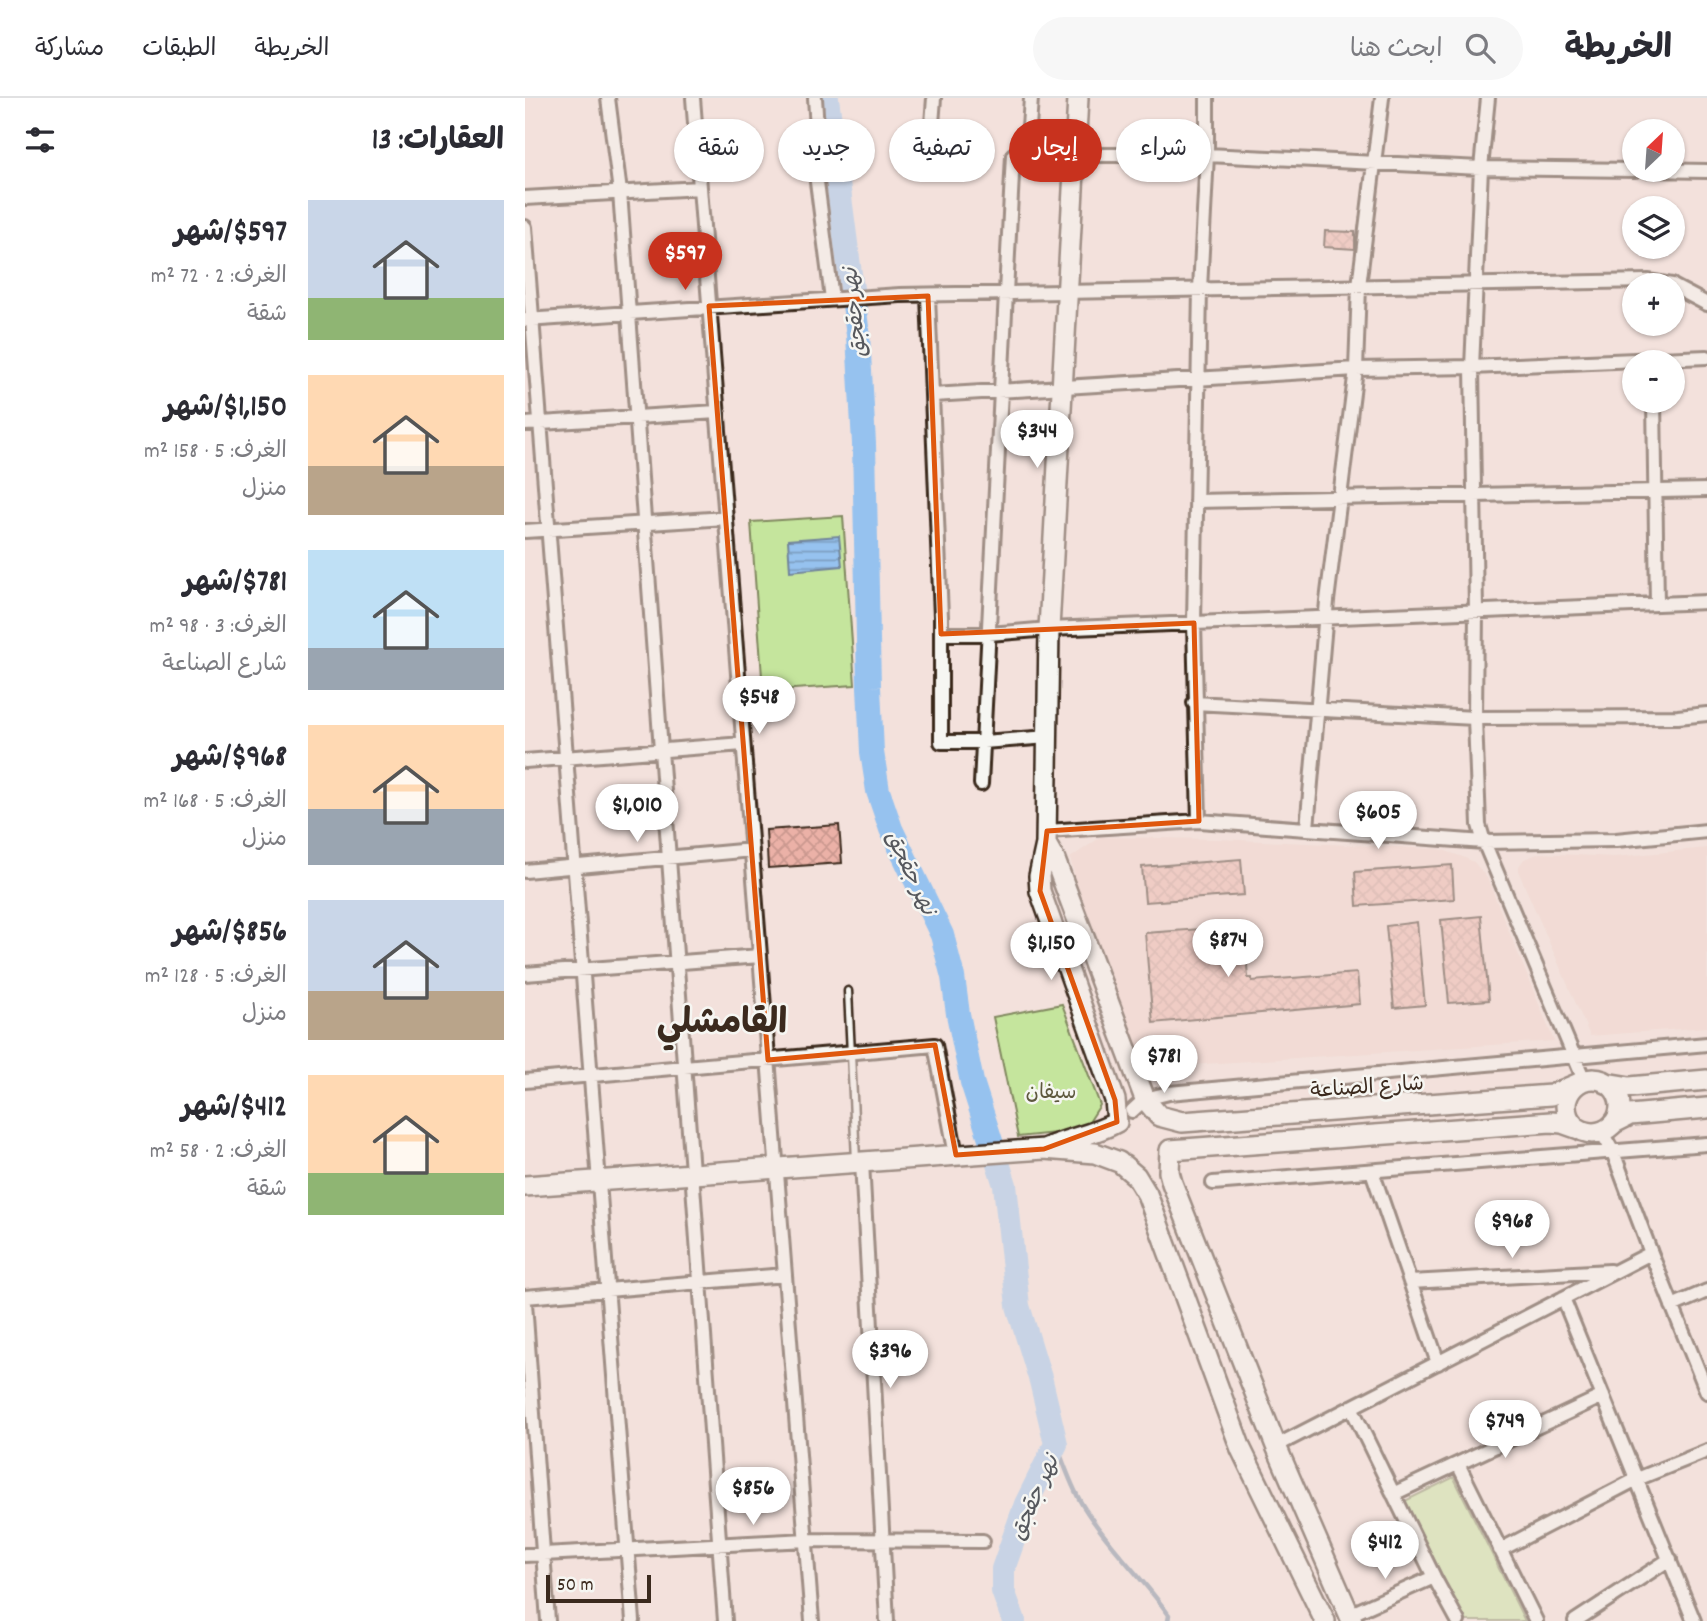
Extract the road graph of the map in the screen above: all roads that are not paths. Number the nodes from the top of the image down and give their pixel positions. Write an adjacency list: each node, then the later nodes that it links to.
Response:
1 (608, 98): 26 (street)
2 (693, 98): 25 (street)
3 (815, 98): 10 (street)
4 (934, 98): 11 (street)
5 (1031, 98): 12 (street)
6 (1078, 98): 13 (street)
7 (1207, 98): 14 (street)
8 (1382, 98): 16 (street)
9 (1488, 98): 17 (street)
10 (816, 119)
11 (932, 119)
12 (1030, 119)
13 (1077, 119)
14 (1207, 119)
15 (1211, 155): 16 (street)
16 (1374, 162): 17 (street); 31 (street)
17 (1482, 168): 18 (street); 30 (street)
18 (1622, 170)
19 (1685, 170): 20 (street)
20 (1707, 170)
21 (817, 182): 37 (street)
22 (1011, 182): 34 (street)
23 (1074, 182): 33 (street)
24 (1206, 182): 32 (street)
25 (700, 188): 26 (street); 39 (street)
26 (620, 192): 27 (street); 40 (street)
27 (525, 198)
28 (525, 227): 41 (street)
29 (1622, 281): 30 (street)
30 (1476, 284): 31 (street); 45 (street)
31 (1359, 286): 32 (street); 46 (street)
32 (1200, 289): 33 (street); 47 (street)
33 (1067, 291): 34 (street); 48 (street)
34 (1005, 292): 36 (street); 49 (street)
35 (1685, 293): 38 (street)
36 (928, 296): 37 (street); 50 (street)
37 (832, 299): 39 (street)
38 (1707, 304)
39 (709, 306): 40 (street); 51 (street)
40 (629, 313): 41 (street); 53 (street)
41 (529, 319): 54 (street)
42 (1707, 357): 43 (street)
43 (1685, 358)
44 (1622, 361): 45 (street)
45 (1472, 367): 46 (street); 58 (street)
46 (1356, 369): 47 (street); 59 (street)
47 (1200, 378): 48 (street); 60 (street)
48 (1062, 386): 49 (street); 70 (street)
49 (1002, 390): 50 (street); 72 (street)
50 (933, 395): 71 (street)
51 (717, 412): 53 (street); 61 (street)
52 (1654, 413): 57 (street)
53 (637, 417): 54 (street); 62 (street)
54 (540, 423): 55 (street); 63 (street)
55 (525, 424)
56 (1707, 490): 57 (street)
57 (1655, 491): 58 (street); 66 (street)
58 (1475, 495): 59 (street); 67 (street)
59 (1340, 498): 60 (street); 68 (street)
60 (1196, 501): 69 (street)
61 (726, 518): 62 (street); 79 (street)
62 (645, 524): 63 (street); 80 (street)
63 (548, 530): 64 (street); 81 (street)
64 (525, 531)
65 (1707, 602): 66 (street)
66 (1657, 604): 67 (street)
67 (1476, 610): 68 (street); 76 (street)
68 (1326, 618): 69 (street); 74 (street)
69 (1193, 623): 70 (street); 73 (street)
70 (1049, 629): 72 (street); 77 (street)
71 (941, 634): 72 (street); 78 (street)
72 (989, 634): 78 (street)
73 (1194, 703): 74 (street); 84 (street)
74 (1317, 710): 76 (street); 85 (street)
75 (1707, 714): 76 (street)
76 (1475, 718): 88 (street)
77 (1049, 737): 78 (street); 87 (street)
78 (983, 742): 83 (street)
79 (743, 744): 80 (street); 89 (street)
80 (661, 750): 81 (street); 90 (street)
81 (566, 758): 82 (street); 91 (street)
82 (525, 761)
83 (981, 783)
84 (1199, 821): 85 (street); 87 (street)
85 (1307, 828): 88 (street)
86 (1707, 831): 88 (street)
87 (1046, 838): 109 (street); 109 (street)
88 (1484, 842): 100 (street)
89 (752, 850): 90 (street); 93 (street)
90 (669, 858): 91 (street); 94 (street)
91 (574, 866): 92 (street); 95 (street)
92 (525, 870)
93 (760, 957): 94 (street); 101 (street)
94 (677, 962): 95 (street); 102 (street)
95 (582, 969): 96 (street); 103 (street)
96 (525, 974)
97 (848, 991): 99 (lane)
98 (1707, 1044): 100 (street)
99 (851, 1053): 101 (street); 117 (street); 118 (lane)
100 (1575, 1056): 106 (street); 109 (street)
101 (768, 1060): 102 (street); 120 (street)
102 (684, 1067): 103 (street); 122 (street)
103 (590, 1076): 105 (street); 123 (street)
104 (1707, 1080): 107 (street)
105 (525, 1081)
106 (1581, 1082): 107 (street); 110 (street, شارع الصناعة); 112 (street)
107 (1606, 1083): 111 (street)
108 (1707, 1108): 111 (street)
109 (1131, 1111): 110 (street); 114 (street); 119 (street)
110 (1159, 1116): 115 (street)
111 (1607, 1127): 112 (street); 116 (street)
112 (1579, 1129): 115 (street)
113 (1707, 1143): 116 (street)
114 (1044, 1149): 117 (street); 119 (street)
115 (1170, 1150): 119 (street); 140 (street)
116 (1613, 1152): 121 (street); 126 (street)
117 (962, 1155): 118 (street)
118 (859, 1162): 120 (street); 146 (street)
119 (1121, 1163): 161 (street)
120 (776, 1167): 122 (street); 128 (street)
121 (1372, 1171): 124 (street); 129 (street)
122 (692, 1174): 123 (street); 130 (street)
123 (599, 1180): 125 (street); 131 (street)
124 (1213, 1183)
125 (525, 1186)
126 (1651, 1253): 127 (street); 135 (street)
127 (1617, 1271): 129 (street); 133 (street)
128 (785, 1275): 130 (street); 145 (street)
129 (1410, 1282): 136 (street)
130 (700, 1283): 131 (street); 148 (street)
131 (607, 1291): 134 (street); 149 (street)
132 (1707, 1291): 135 (street)
133 (1563, 1298): 136 (street); 138 (street)
134 (525, 1300): 151 (street)
135 (1672, 1306): 137 (street)
136 (1438, 1363): 139 (street)
137 (1707, 1392)
138 (1603, 1396): 142 (street); 143 (street)
139 (1351, 1407): 140 (street); 144 (street)
140 (1276, 1446): 155 (street)
141 (1707, 1451): 143 (street)
142 (1458, 1464): 144 (street); 150 (street)
143 (1637, 1479): 150 (street); 153 (street)
144 (1393, 1494): 154 (street)
145 (807, 1540): 146 (street); 148 (street); 159 (street)
146 (881, 1540): 147 (street); 160 (street)
147 (983, 1541)
148 (719, 1546): 149 (street); 158 (street)
149 (627, 1550): 151 (street); 157 (street)
150 (1500, 1550): 163 (street)
151 (543, 1554): 152 (street); 156 (street)
152 (525, 1555)
153 (1669, 1559): 164 (street); 165 (street)
154 (1434, 1577): 155 (street); 162 (street)
155 (1351, 1618)
156 (548, 1621)
157 (633, 1621)
158 (725, 1621)
159 (812, 1621)
160 (887, 1621)
161 (1325, 1621)
162 (1458, 1621)
163 (1536, 1621)
164 (1575, 1621)
165 (1694, 1621)

